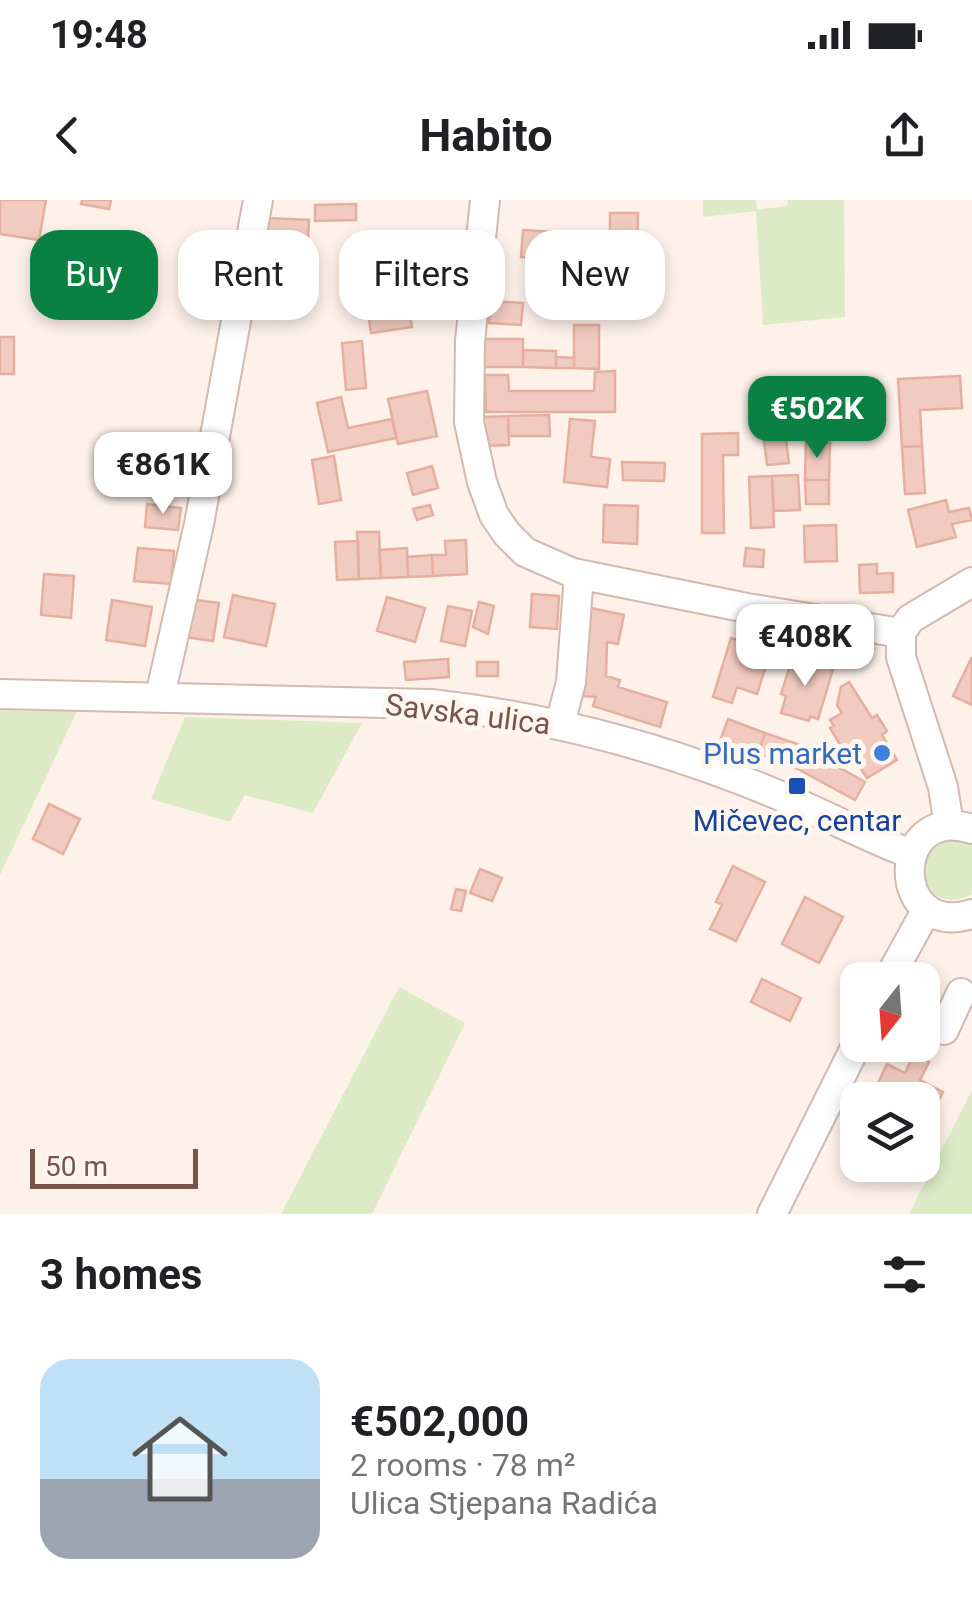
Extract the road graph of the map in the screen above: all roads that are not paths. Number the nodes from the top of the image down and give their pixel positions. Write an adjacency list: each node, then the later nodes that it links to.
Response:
1 (258, 200): 7 (street)
2 (485, 200): 3 (street)
3 (579, 574): 5 (street); 8 (street)
4 (972, 582): 5 (street)
5 (902, 633): 9 (street)
6 (0, 694): 7 (street, Savska ulica)
7 (160, 696): 8 (street, Savska ulica)
8 (560, 724): 10 (street, Savska ulica)
9 (961, 827): 10 (street)
10 (911, 854): 11 (street)
11 (926, 908): 12 (street); 13 (street)
12 (972, 914)
13 (898, 962)
14 (961, 993): 15 (street)
15 (940, 1028)
16 (848, 1062): 17 (street)
17 (772, 1214)

